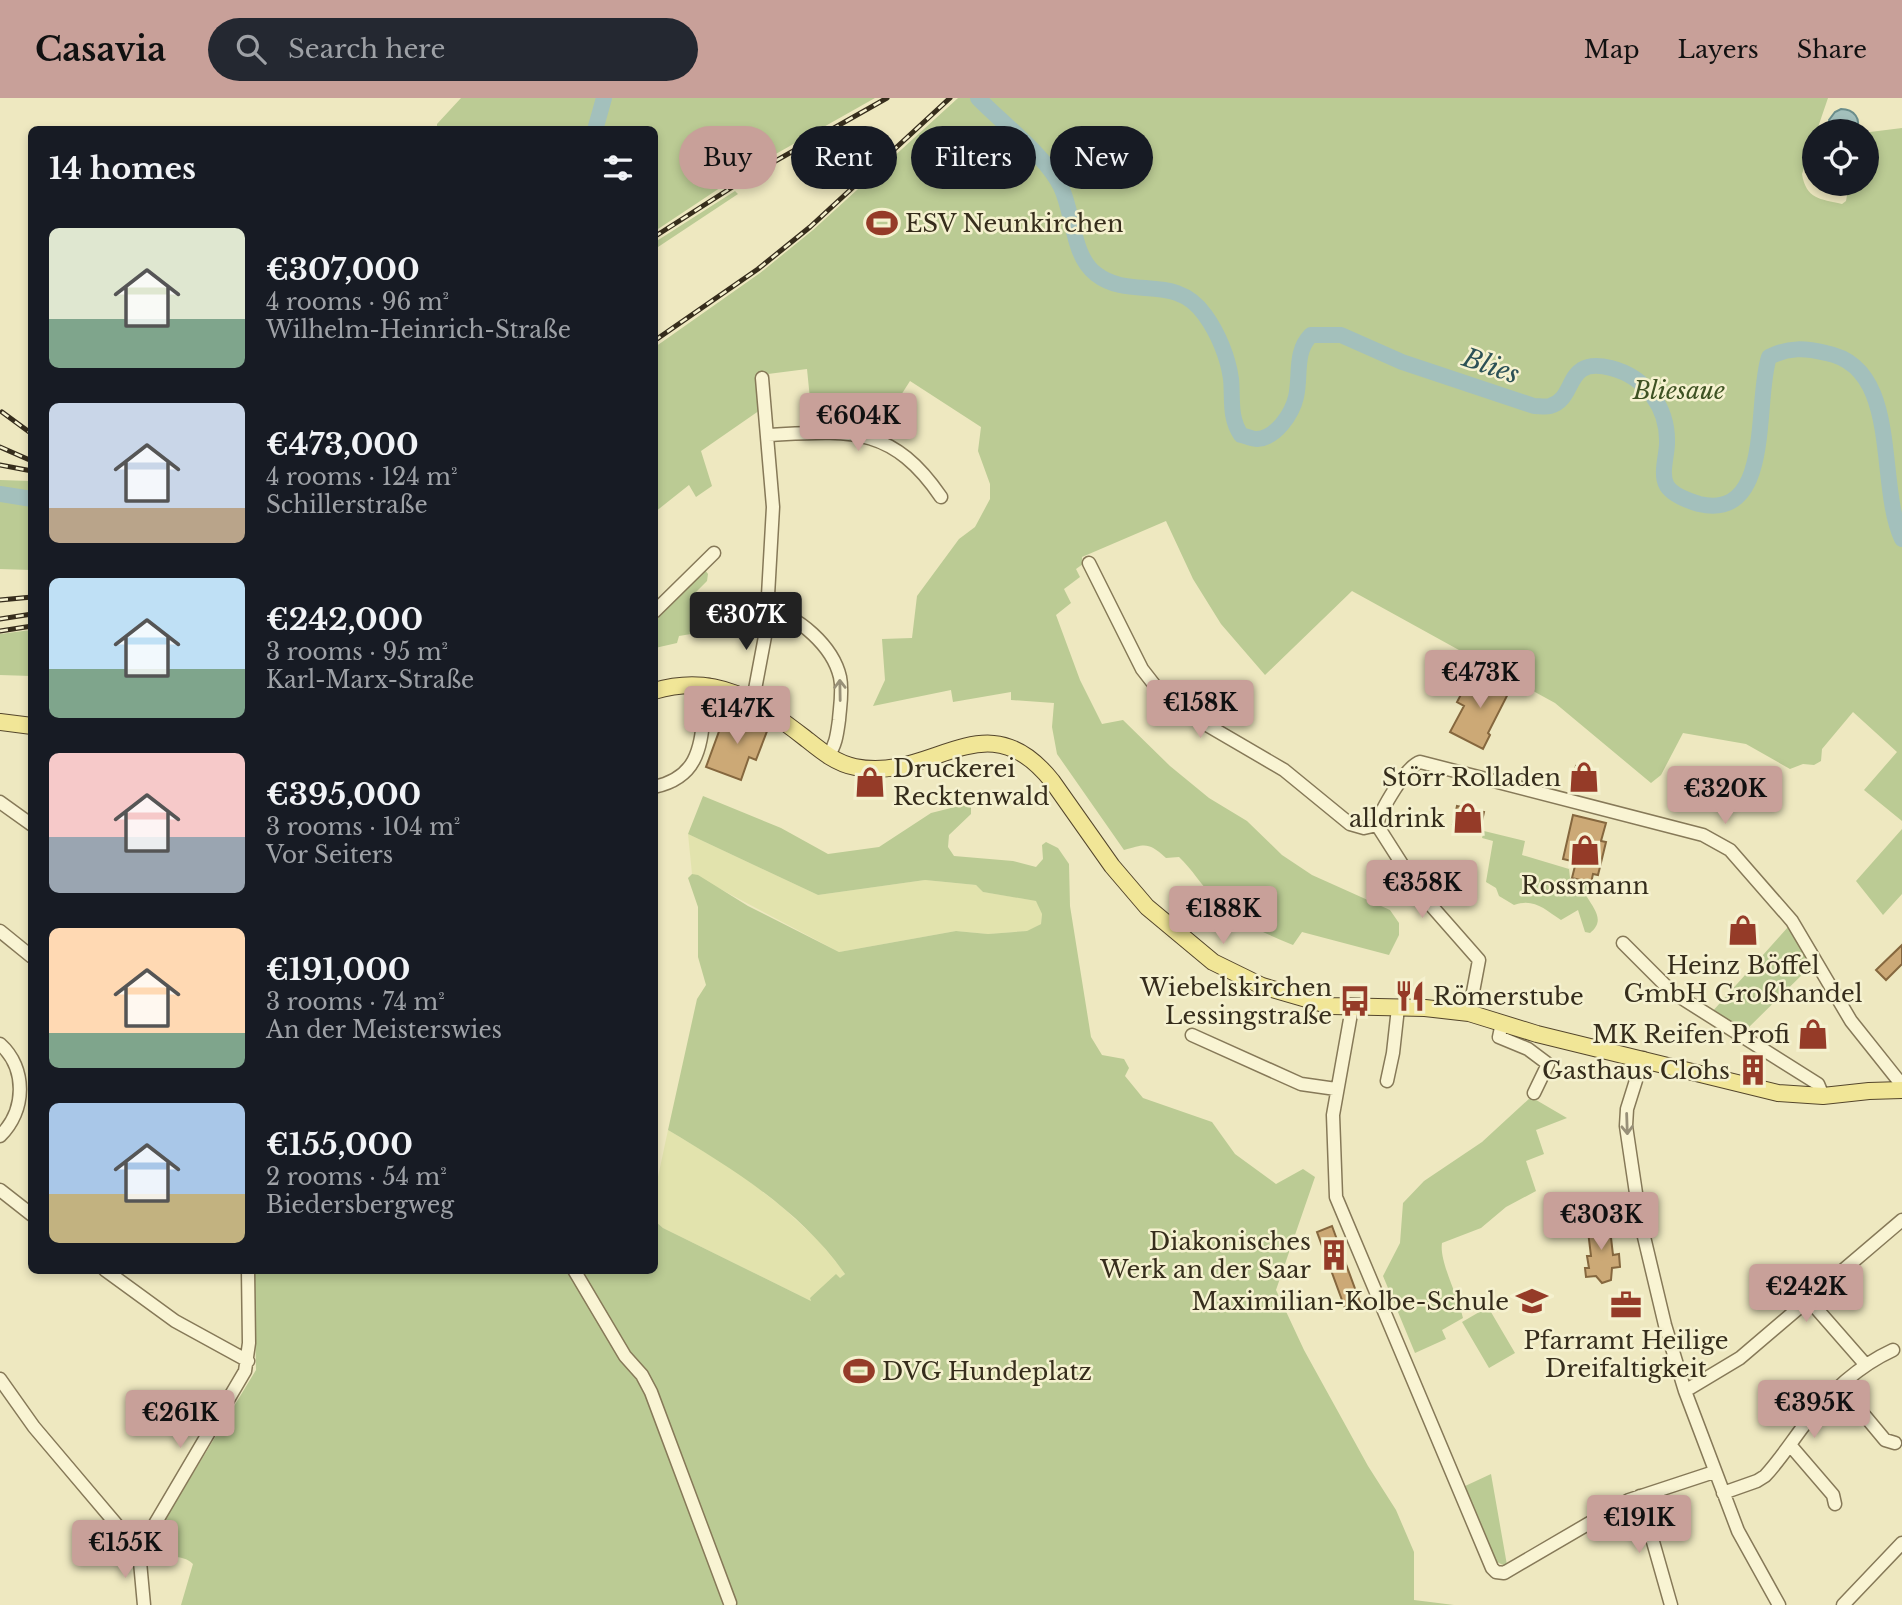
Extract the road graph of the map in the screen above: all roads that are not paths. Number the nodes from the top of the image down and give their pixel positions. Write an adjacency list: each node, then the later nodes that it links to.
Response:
1 (762, 377): 2 (street)
2 (768, 435): 3 (street); 7 (street)
3 (940, 497)
4 (714, 553): 6 (street)
5 (1089, 563): 17 (street)
6 (658, 607)
7 (768, 611): 10 (street); 13 (street, one-way to 7)
8 (709, 685): 9 (main road); 10 (main road); 14 (street)
9 (658, 690)
10 (753, 701): 13 (main road)
11 (0, 722): 12 (main road)
12 (28, 726)
13 (828, 756): 21 (main road)
14 (658, 785)
15 (0, 802): 16 (street)
16 (28, 822)
17 (1377, 825): 23 (street); 29 (street)
18 (0, 931): 20 (street)
19 (1623, 943): 33 (street)
20 (28, 954)
21 (1352, 1008): 22 (main road); 30 (street)
22 (1398, 1008): 23 (main road); 28 (street)
23 (1469, 1013): 24 (main road)
24 (1502, 1023): 27 (main road); 32 (street)
25 (1192, 1035): 30 (street)
26 (0, 1044): 31 (street)
27 (1643, 1058): 33 (main road); 47 (street, one-way to 47)
28 (1387, 1081)
29 (1902, 1088): 33 (main road)
30 (1336, 1089): 52 (street)
31 (26, 1091): 34 (street)
32 (1534, 1093)
33 (1823, 1096)
34 (2, 1131)
35 (0, 1190): 36 (street)
36 (28, 1212)
37 (1902, 1220): 41 (street)
38 (111, 1274): 43 (street)
39 (248, 1274): 43 (street)
40 (576, 1274): 56 (street)
41 (1809, 1300): 44 (street); 47 (street)
42 (1894, 1350): 44 (street)
43 (248, 1361): 55 (street)
44 (1865, 1364): 46 (street)
45 (0, 1379): 55 (street)
46 (1840, 1385): 48 (street); 49 (street)
47 (1685, 1391): 50 (street)
48 (1895, 1443)
49 (1790, 1445): 51 (street); 53 (street)
50 (1714, 1472): 51 (street); 52 (street)
51 (1723, 1493): 59 (street)
52 (1640, 1496): 58 (street)
53 (1835, 1504)
54 (1902, 1543): 60 (street)
55 (139, 1551): 57 (street)
56 (730, 1603)
57 (144, 1605)
58 (1671, 1605)
59 (1779, 1605)
60 (1843, 1605)

